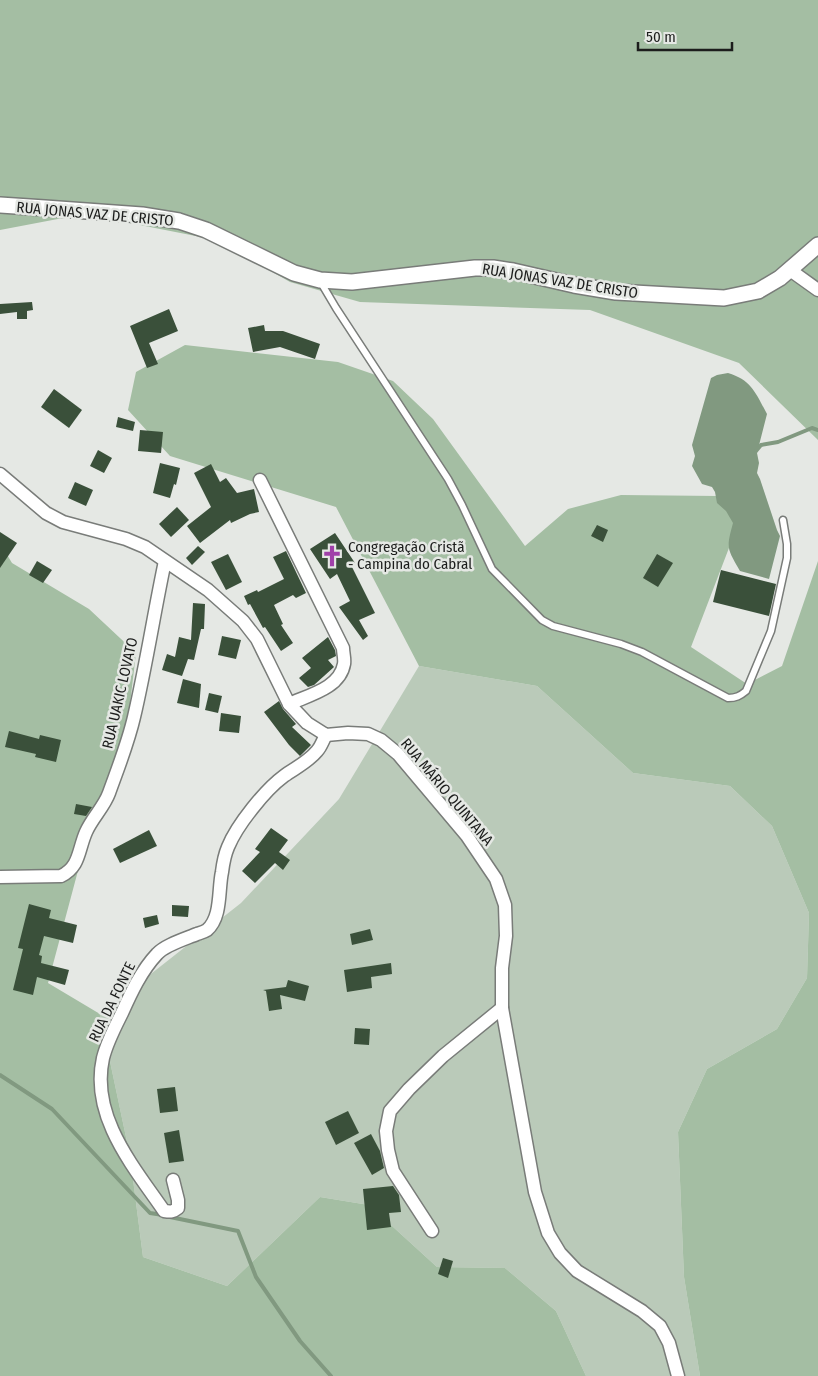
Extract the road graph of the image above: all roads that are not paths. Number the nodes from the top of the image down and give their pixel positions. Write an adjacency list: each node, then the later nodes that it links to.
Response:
1 (0, 206): 4 (street, RUA JONAS VAZ DE CRISTO)
2 (818, 245): 3 (street, RUA JONAS VAZ DE CRISTO)
3 (790, 270): 4 (street, RUA JONAS VAZ DE CRISTO); 5 (street)
4 (320, 280): 8 (lane)
5 (818, 290)
6 (0, 474): 9 (street)
7 (260, 480): 10 (street)
8 (784, 520)
9 (165, 561): 10 (street); 12 (street, RUA UAKIC LOVATO)
10 (289, 704): 11 (street)
11 (326, 735): 13 (street, RUA MÁRIO QUINTANA); 14 (street, RUA DA FONTE)
12 (0, 877)
13 (502, 1008): 15 (street); 16 (street, RUA MÁRIO QUINTANA)
14 (173, 1180)
15 (432, 1231)
16 (678, 1376)

